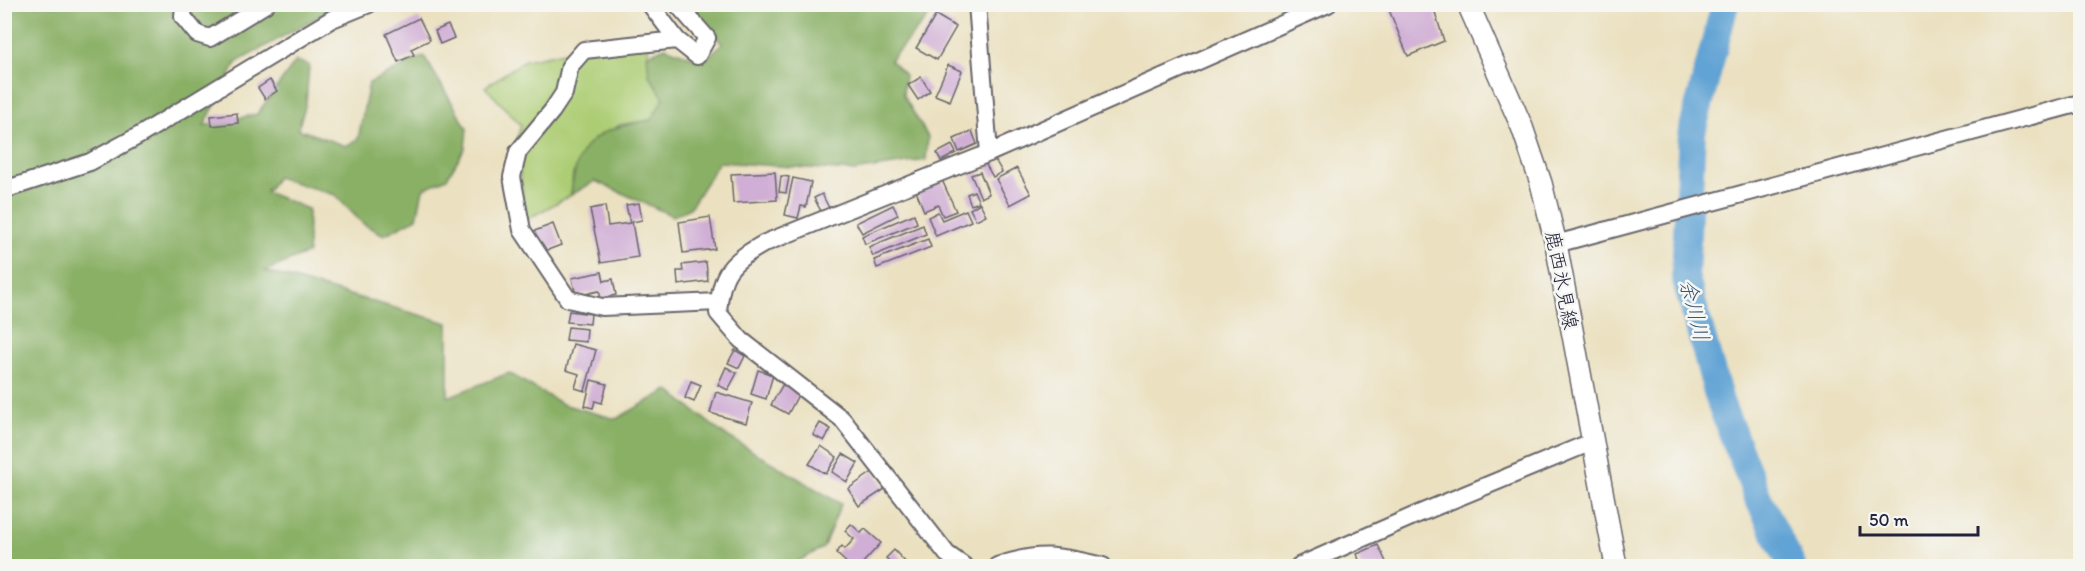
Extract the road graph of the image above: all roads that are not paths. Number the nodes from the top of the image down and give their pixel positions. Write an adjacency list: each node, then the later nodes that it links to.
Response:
1 (184, 4): 2 (street)
2 (266, 4)
3 (369, 4): 12 (street)
4 (650, 4): 9 (street)
5 (677, 4): 9 (street)
6 (976, 4): 11 (street)
7 (1328, 4): 11 (street)
8 (1468, 4): 13 (main road, 鹿西氷見線)
9 (677, 40): 14 (street)
10 (2080, 103): 13 (street)
11 (989, 153): 14 (street)
12 (7, 189)
13 (1556, 244): 15 (main road, 鹿西氷見線)
14 (719, 302): 16 (street)
15 (1594, 441): 19 (street); 20 (main road, 鹿西氷見線)
16 (964, 567)
17 (997, 567): 18 (street)
18 (1102, 567)
19 (1299, 567)
20 (1616, 567)

